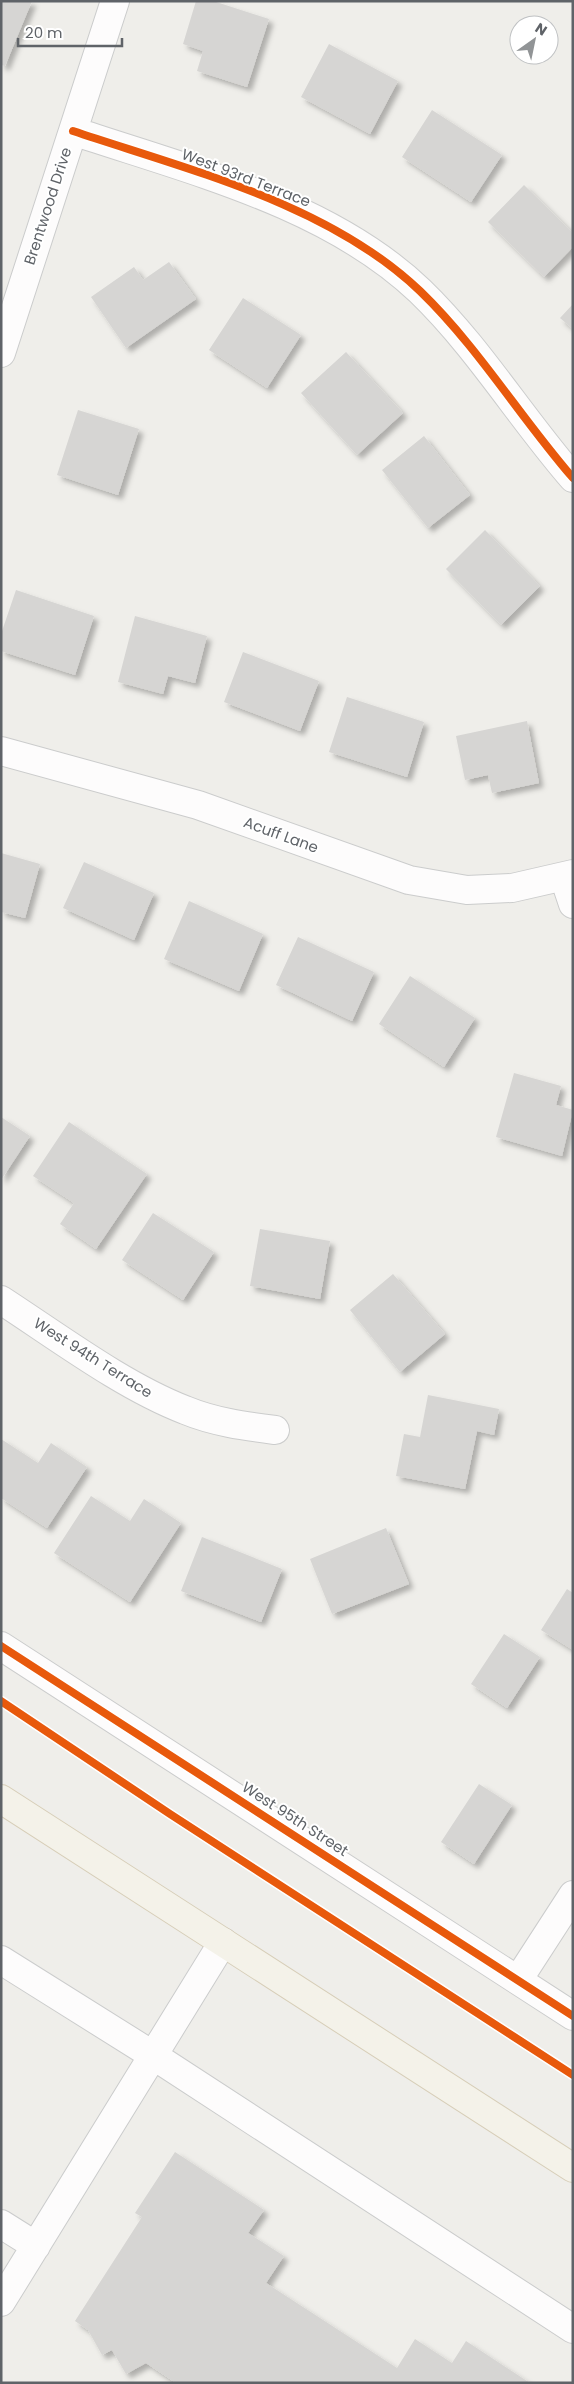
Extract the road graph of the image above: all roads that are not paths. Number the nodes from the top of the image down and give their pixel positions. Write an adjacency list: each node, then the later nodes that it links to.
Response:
1 (115, 1): 2 (street, Brentwood Drive)
2 (73, 131): 3 (street, Brentwood Drive); 4 (street, West 93rd Terrace)
3 (1, 353)
4 (573, 478)
5 (1, 751): 6 (street, Acuff Lane)
6 (568, 876): 7 (street, Acuff Lane)
7 (573, 904)
8 (1, 1300): 9 (street, West 94th Terrace)
9 (275, 1430)
10 (1, 1646): 15 (street, West 95th Street)
11 (1, 1799): 13 (main road)
12 (573, 1895): 15 (street)
13 (223, 1942): 17 (street); 18 (main road)
14 (1, 1960): 17 (street)
15 (518, 1980): 16 (street, West 95th Street)
16 (573, 2016)
17 (154, 2056): 20 (street); 22 (street)
18 (573, 2168)
19 (1, 2224): 20 (street)
20 (36, 2246): 21 (street)
21 (1, 2302)
22 (573, 2329)

